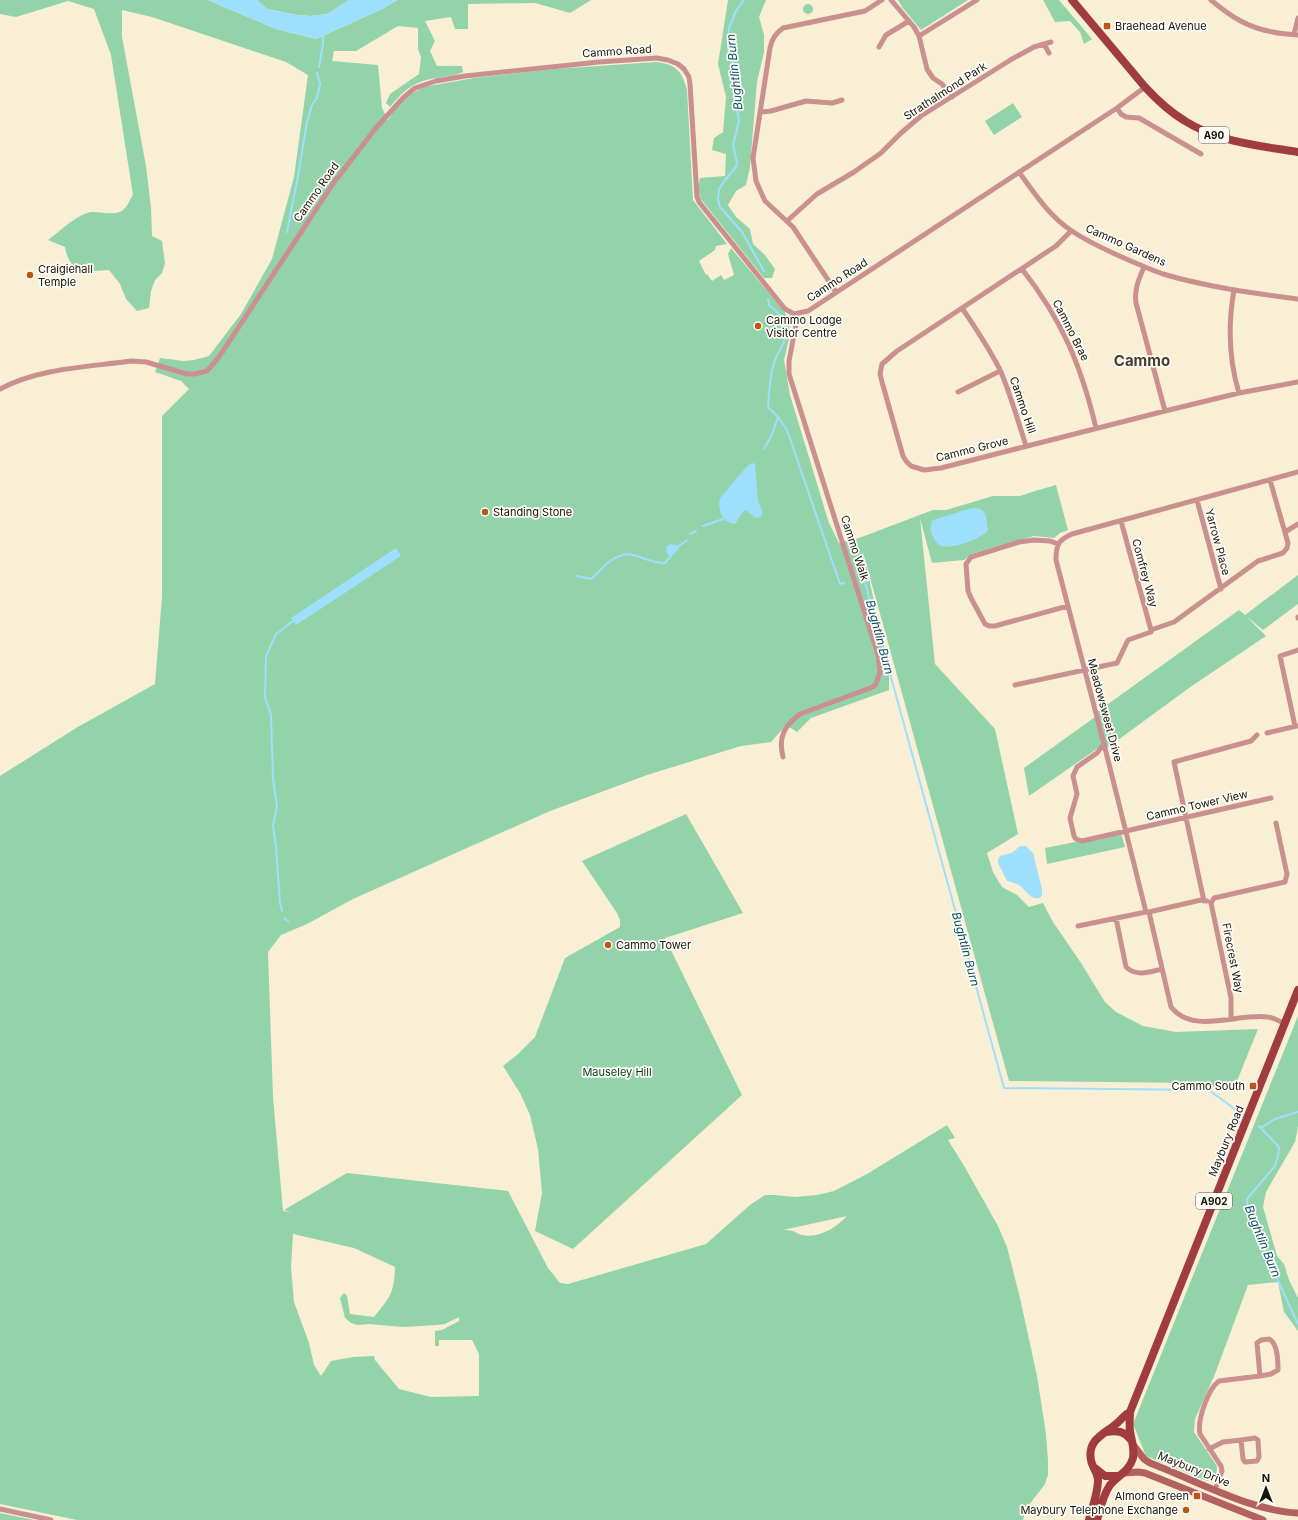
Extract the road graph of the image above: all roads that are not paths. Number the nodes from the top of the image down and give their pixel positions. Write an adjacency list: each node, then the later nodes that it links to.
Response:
1 (882, 0): 18 (street)
2 (891, 0): 7 (street)
3 (977, 0): 9 (street)
4 (1072, 0): 14 (main road, A90)
5 (1211, 0): 8 (street)
6 (1298, 18): 8 (street)
7 (909, 21): 9 (street); 12 (street)
8 (1296, 35)
9 (919, 36): 15 (street)
10 (1051, 42): 11 (street, Strathalmond Park)
11 (1044, 44): 13 (street); 15 (street, Strathalmond Park)
12 (879, 47)
13 (1049, 53)
14 (1145, 87): 17 (street, Cammo Road); 19 (main road, A90)
15 (952, 97): 22 (street, Strathalmond Park)
16 (842, 100): 18 (street)
17 (1117, 108): 20 (street); 21 (street, Cammo Road)
18 (761, 112): 22 (street)
19 (1298, 152)
20 (1201, 154)
21 (1019, 172): 23 (street, Cammo Gardens); 27 (street, Cammo Road)
22 (787, 220): 27 (street)
23 (1071, 231): 24 (street, Cammo Gardens); 25 (street, Cammo Grove)
24 (1144, 267): 26 (street, Cammo Gardens); 36 (street)
25 (1022, 269): 29 (street, Cammo Grove); 37 (street, Cammo Brae)
26 (1234, 290): 28 (street, Cammo Gardens); 35 (street)
27 (836, 292): 30 (street, Cammo Road)
28 (1298, 299)
29 (962, 308): 31 (street, Cammo Hill); 38 (street, Cammo Grove)
30 (798, 314): 33 (street, Cammo Road); 56 (street, Cammo Walk)
31 (1000, 371): 34 (street, Cammo Hill); 38 (street, Cammo Hill)
32 (1298, 382): 35 (street, Cammo Grove)
33 (0, 389)
34 (958, 392)
35 (1239, 393): 36 (street, Cammo Grove)
36 (1165, 411): 37 (street, Cammo Grove)
37 (1096, 428): 38 (street, Cammo Grove)
38 (1026, 446)
39 (1298, 472): 40 (street)
40 (1270, 480): 41 (street); 44 (street)
41 (1197, 500): 42 (street); 46 (street, Yarrow Place)
42 (1121, 521): 45 (street); 48 (street, Comfrey Way)
43 (1298, 524): 44 (street)
44 (1285, 532): 46 (street)
45 (1058, 544): 47 (street, Meadowsweet Drive); 47 (street)
46 (1221, 589): 48 (street)
47 (1068, 606): 50 (street, Meadowsweet Drive)
48 (1151, 630): 50 (street)
49 (1298, 650): 52 (street)
50 (1084, 671): 51 (street); 55 (street, Meadowsweet Drive)
51 (1015, 685)
52 (1297, 726): 53 (street)
53 (1266, 733)
54 (1257, 735): 58 (street)
55 (1104, 744): 60 (street, Meadowsweet Drive); 60 (street, Cammo Tower View)
56 (783, 757)
57 (1271, 798): 58 (street, Cammo Tower View)
58 (1187, 817): 60 (street, Cammo Tower View); 61 (street)
59 (1276, 823): 62 (street)
60 (1126, 831): 63 (street, Meadowsweet Drive)
61 (1204, 901): 62 (street); 63 (street)
62 (1211, 903): 68 (street, Firecrest Way)
63 (1147, 912): 64 (street); 66 (street, Meadowsweet Drive)
64 (1116, 918): 65 (street); 66 (street)
65 (1078, 926)
66 (1162, 969): 68 (street, Meadowsweet Drive)
67 (1298, 990): 69 (main road, Maybury Road / A902)
68 (1231, 1018): 69 (street, Meadowsweet Drive)
69 (1285, 1024): 71 (main road, Maybury Road / A902)
70 (1260, 1376): 70 (street); 75 (street)
71 (1130, 1412): 72 (main road, Maybury Road / A902); 74 (main road, Maybury Road / A902)
72 (1105, 1432): 74 (main road); 76 (main road, Maybury Road / A902)
73 (1240, 1440): 73 (street); 75 (street)
74 (1133, 1444): 77 (main road, Maybury Road / A902); 78 (street, Maybury Drive)
75 (1210, 1449): 78 (street)
76 (1094, 1468): 77 (main road); 82 (main road, Maybury Road / A902)
77 (1122, 1474): 83 (main road, Maybury Road / A902); 84 (street, Maybury Drive)
78 (1215, 1490): 80 (street, Maybury Drive)
79 (0, 1509): 81 (street)
80 (1298, 1512)
81 (51, 1520)
82 (1089, 1520)
83 (1097, 1520)
84 (1263, 1520)

